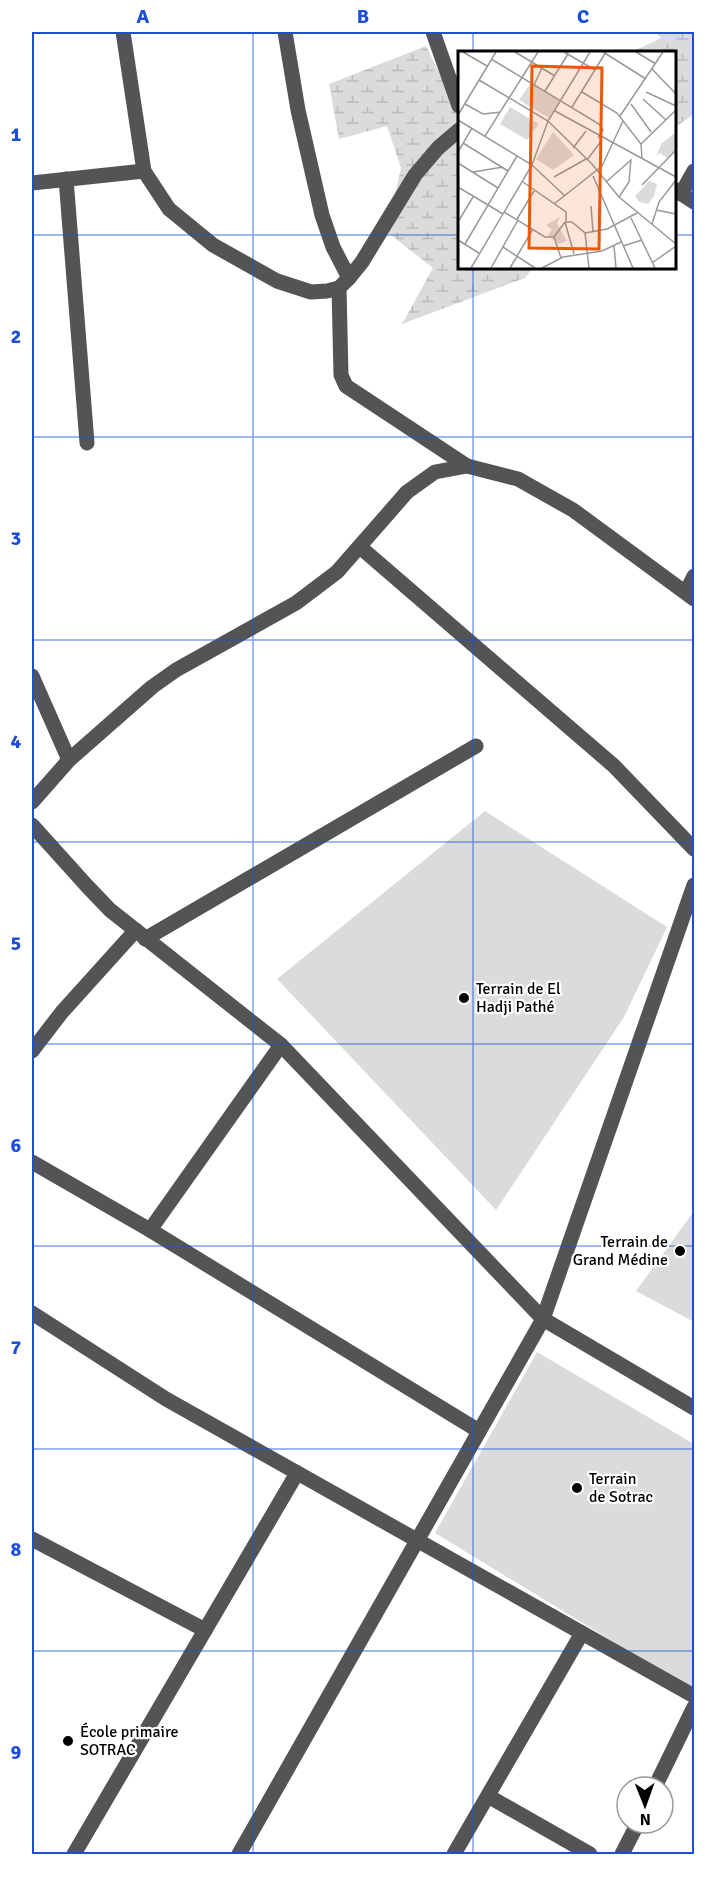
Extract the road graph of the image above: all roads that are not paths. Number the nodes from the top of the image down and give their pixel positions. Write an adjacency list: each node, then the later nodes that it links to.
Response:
1 (123, 32): 6 (street)
2 (285, 32): 12 (street)
3 (433, 32): 4 (street)
4 (458, 103)
5 (458, 131): 12 (street)
6 (144, 171): 8 (street); 12 (street)
7 (694, 171): 10 (street)
8 (66, 179): 9 (street); 13 (street)
9 (32, 183)
10 (677, 192): 11 (street)
11 (694, 202)
12 (344, 283): 14 (street)
13 (87, 443)
14 (467, 466): 15 (street); 17 (street)
15 (360, 547): 20 (street); 23 (street)
16 (694, 576): 17 (street)
17 (690, 595)
18 (32, 676): 20 (street)
19 (476, 746): 25 (street)
20 (69, 760): 21 (street)
21 (32, 802)
22 (32, 825): 25 (street)
23 (694, 849)
24 (694, 885): 31 (street)
25 (141, 935): 26 (street); 27 (street)
26 (281, 1046): 29 (street); 31 (street)
27 (32, 1051)
28 (32, 1162): 29 (street)
29 (150, 1230): 33 (street)
30 (32, 1313): 34 (street)
31 (543, 1319): 32 (street); 33 (street)
32 (694, 1408)
33 (479, 1431): 36 (street)
34 (297, 1473): 36 (street); 37 (street)
35 (32, 1539): 37 (street)
36 (417, 1540): 38 (street); 45 (street)
37 (205, 1630): 44 (street)
38 (582, 1633): 39 (street); 42 (street)
39 (694, 1696)
40 (694, 1707): 41 (street)
41 (661, 1775)
42 (488, 1796): 46 (street); 47 (street)
43 (632, 1835): 48 (street)
44 (74, 1854)
45 (239, 1854)
46 (454, 1854)
47 (590, 1854)
48 (622, 1854)

